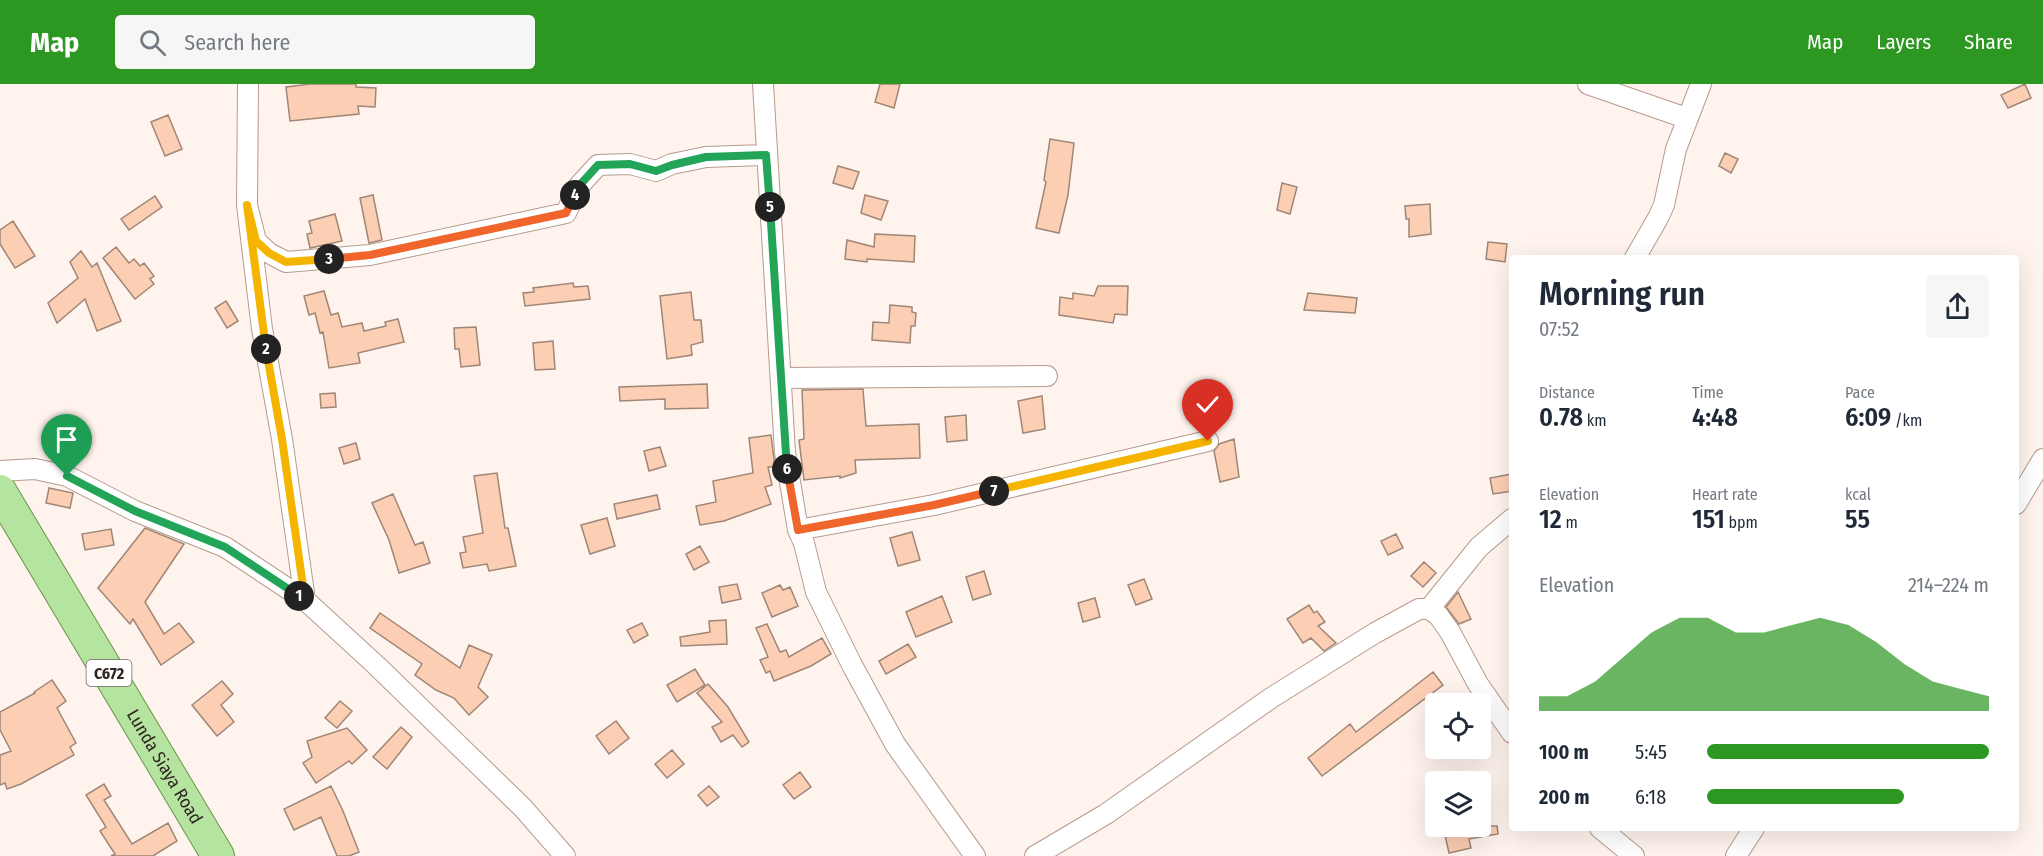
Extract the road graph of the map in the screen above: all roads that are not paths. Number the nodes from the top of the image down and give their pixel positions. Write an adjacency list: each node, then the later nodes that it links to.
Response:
1 (248, 84): 7 (street)
2 (763, 84): 6 (street)
3 (1588, 84): 5 (street)
4 (1701, 84): 5 (street)
5 (1686, 118): 8 (street)
6 (766, 155): 7 (street); 10 (street)
7 (247, 205): 18 (street)
8 (1637, 255)
9 (1047, 376): 10 (street)
10 (781, 378): 17 (street)
11 (1208, 441): 17 (street)
12 (2043, 459): 15 (street)
13 (0, 471): 18 (street)
14 (0, 491): 23 (main road, Lunda Siaya Road / C672)
15 (2019, 500)
16 (1509, 522): 19 (street)
17 (798, 530): 25 (street)
18 (305, 600): 24 (street)
19 (1429, 609): 20 (street); 26 (street)
20 (1509, 729)
21 (1604, 831): 27 (street)
22 (1752, 831): 28 (street)
23 (218, 856)
24 (565, 856)
25 (975, 856)
26 (1035, 856)
27 (1634, 856)
28 (1736, 856)

